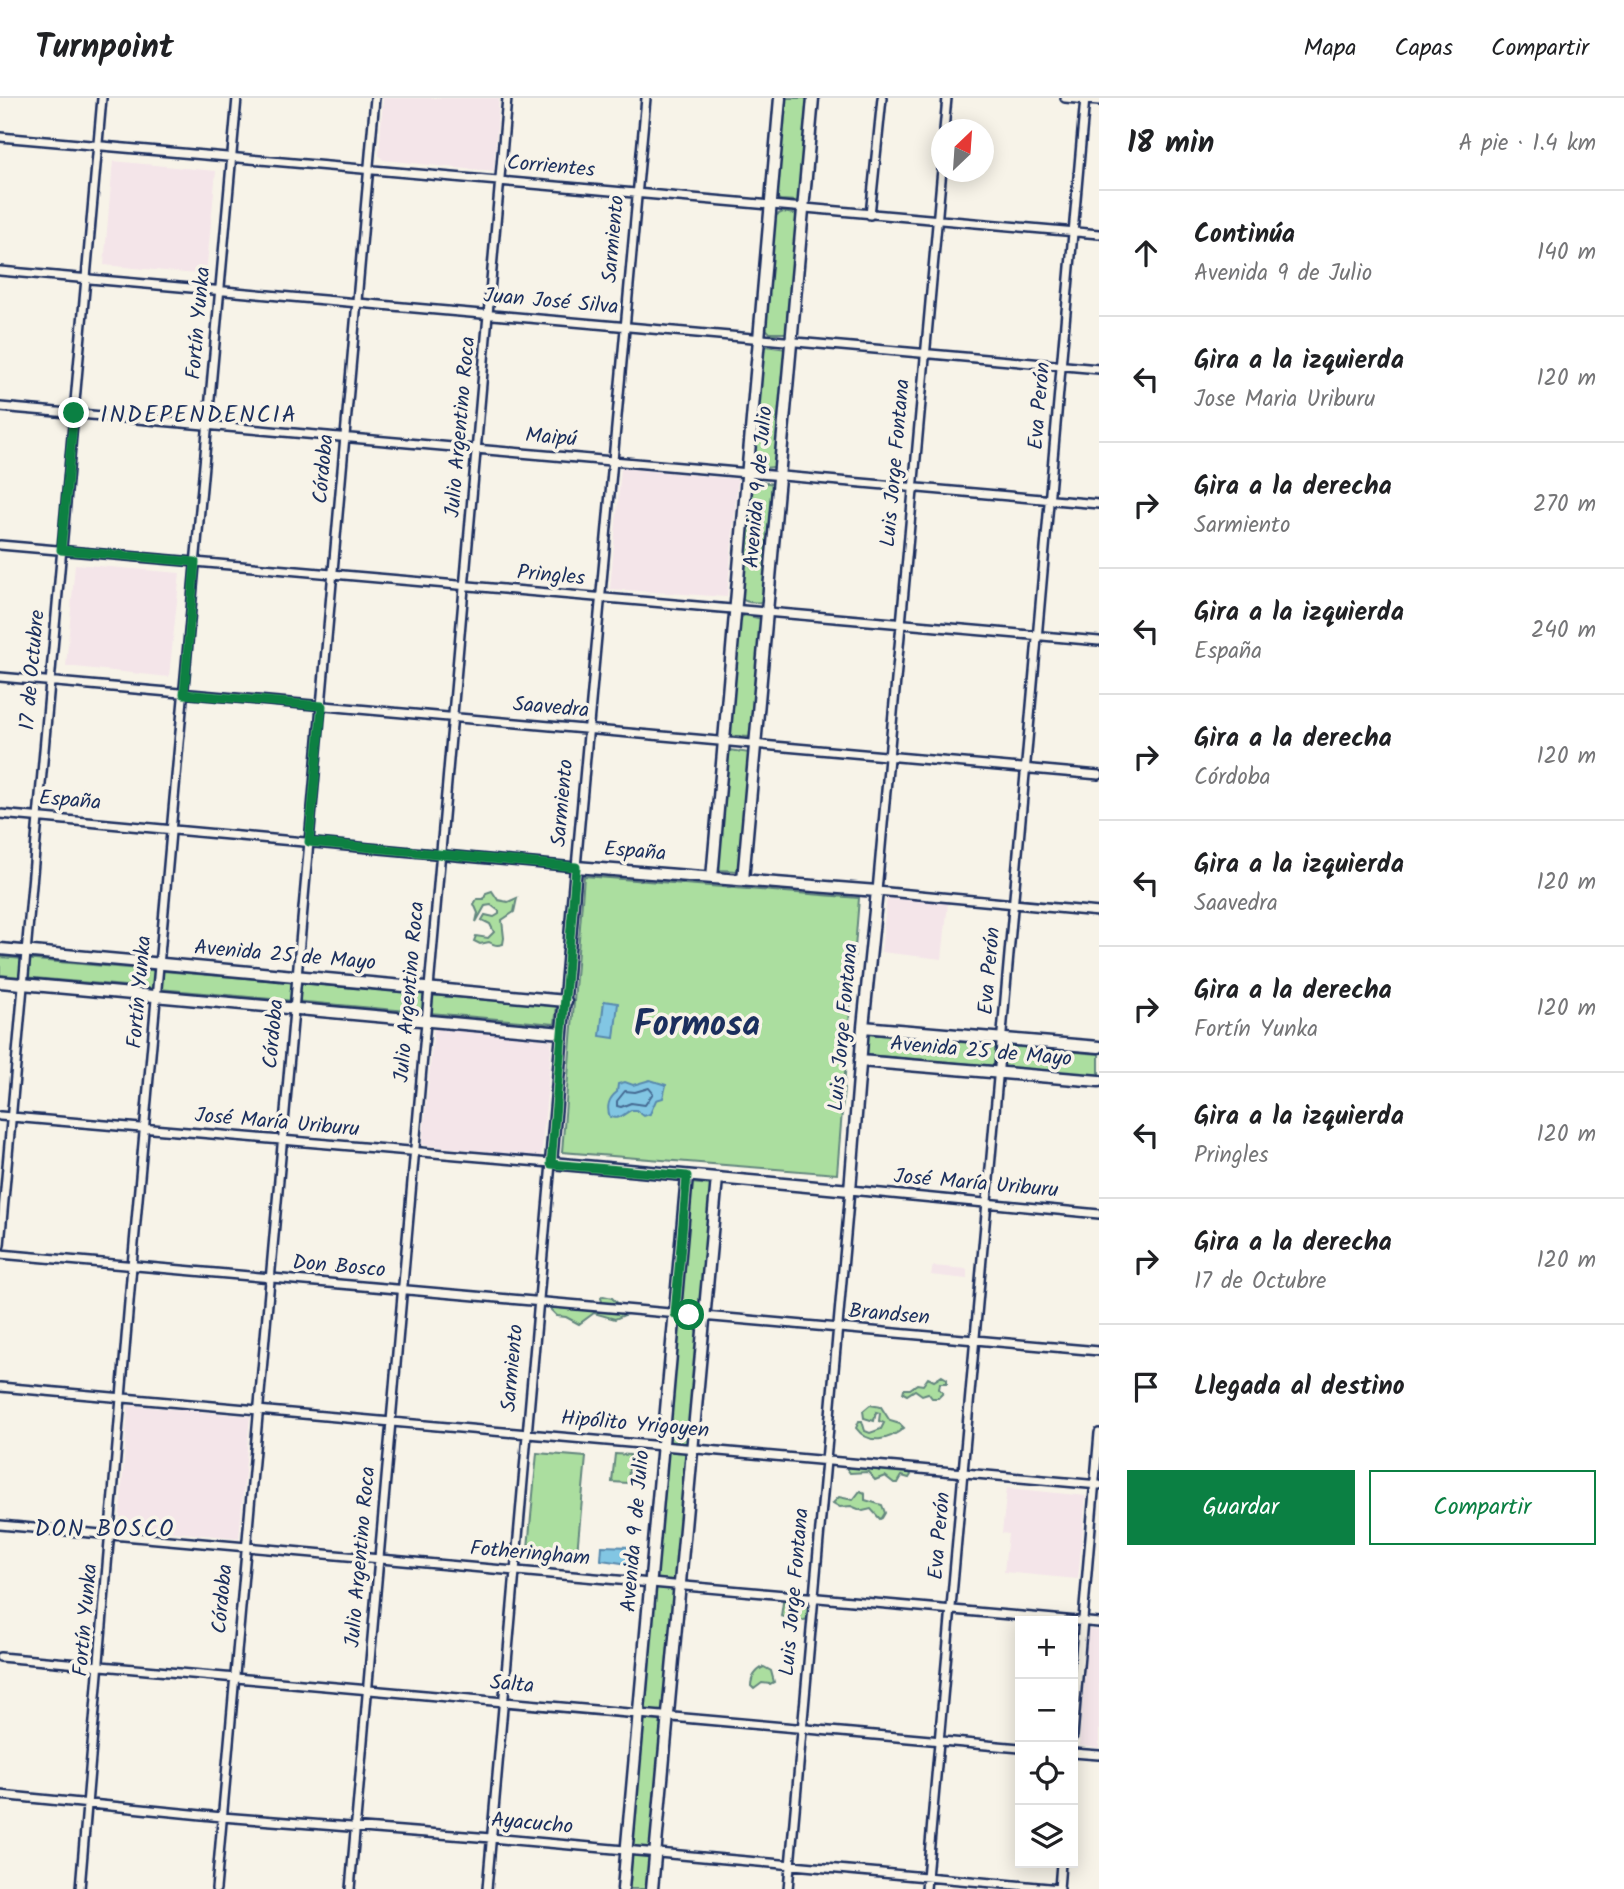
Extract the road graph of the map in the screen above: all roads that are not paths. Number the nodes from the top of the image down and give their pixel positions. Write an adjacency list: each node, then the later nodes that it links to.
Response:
1 (102, 98): 15 (street, 17 de Octubre)
2 (237, 98): 16 (street, Fortín Yunka)
3 (375, 98): 17 (street, Córdoba)
4 (507, 98): 18 (street, Julio Argentino Roca)
5 (646, 98): 20 (street, Sarmiento)
6 (780, 98): 21 (main road, Avenida 9 de Julio)
7 (813, 98): 22 (main road, Avenida 9 de Julio)
8 (882, 98): 23 (street)
9 (947, 98): 13 (street)
10 (1065, 98): 11 (street)
11 (1085, 99): 12 (street); 25 (street, Eva Perón)
12 (1099, 101)
13 (945, 119)
14 (0, 137): 15 (street, Corrientes)
15 (98, 145): 16 (street, Corrientes); 28 (street, 17 de Octubre)
16 (232, 157): 17 (street, Corrientes); 29 (street, Fortín Yunka)
17 (369, 169): 18 (street, Corrientes); 30 (street, Córdoba)
18 (500, 180): 20 (street, Corrientes); 31 (street, Julio Argentino Roca)
19 (941, 182): 24 (street, Luis Jorge Fontana)
20 (637, 193): 21 (street, Corrientes); 32 (street, Sarmiento)
21 (771, 205): 22 (street, Corrientes); 33 (main road, Avenida 9 de Julio)
22 (803, 209): 23 (street, Corrientes); 34 (main road, Avenida 9 de Julio)
23 (870, 215): 24 (street, Corrientes)
24 (938, 220): 25 (street, Corrientes); 35 (street, Luis Jorge Fontana)
25 (1074, 232): 26 (street, Corrientes); 36 (street, Eva Perón)
26 (1099, 234)
27 (0, 271): 28 (street, Juan José Silva)
28 (85, 278): 29 (street, Juan José Silva); 39 (street, 17 de Octubre)
29 (219, 290): 30 (street, Juan José Silva); 40 (street, Fortín Yunka)
30 (356, 303): 31 (street, Juan José Silva); 41 (street, Córdoba)
31 (489, 314): 32 (street, Juan José Silva); 42 (street, Julio Argentino Roca)
32 (625, 327): 33 (street, Juan José Silva); 43 (street, Sarmiento)
33 (760, 339): 34 (street, Juan José Silva); 44 (main road, Avenida 9 de Julio)
34 (792, 342): 35 (street, Juan José Silva); 45 (main road, Avenida 9 de Julio)
35 (925, 354): 36 (street, Juan José Silva); 46 (street, Luis Jorge Fontana)
36 (1061, 366): 37 (street, Juan José Silva); 47 (street, Eva Perón)
37 (1099, 369)
38 (0, 407): 39 (street, Maipú)
39 (74, 413): 40 (street, Maipú); 50 (street, 17 de Octubre)
40 (208, 425): 41 (street, Maipú); 51 (street, Fortín Yunka)
41 (344, 437): 42 (street, Maipú); 52 (street, Córdoba)
42 (476, 449): 43 (street, Maipú); 53 (street, Julio Argentino Roca)
43 (613, 461): 44 (street, Maipú); 54 (street, Sarmiento)
44 (748, 473): 45 (street, Maipú); 55 (main road, Avenida 9 de Julio)
45 (778, 476): 46 (street, Maipú); 56 (main road, Avenida 9 de Julio)
46 (913, 488): 47 (street, Maipú); 57 (street, Luis Jorge Fontana)
47 (1049, 500): 48 (street, Maipú); 58 (street, Eva Perón)
48 (1099, 504)
49 (0, 545): 50 (street, Pringles)
50 (61, 550): 51 (street, Pringles); 61 (street, 17 de Octubre)
51 (195, 562): 52 (street, Pringles); 62 (street, Fortín Yunka)
52 (333, 574): 53 (street, Pringles); 63 (street, Córdoba)
53 (465, 586): 54 (street, Pringles); 64 (street, Julio Argentino Roca)
54 (601, 598): 55 (street, Pringles); 65 (street, Sarmiento)
55 (736, 609): 56 (street, Pringles); 66 (main road, Avenida 9 de Julio)
56 (766, 612): 57 (street, Pringles); 67 (main road, Avenida 9 de Julio)
57 (900, 623): 58 (street, Pringles); 68 (street, Luis Jorge Fontana)
58 (1037, 636): 59 (street, Pringles); 69 (street, Eva Perón)
59 (1099, 641)
60 (0, 677): 61 (street, Saavedra)
61 (50, 682): 62 (street, Saavedra); 72 (street, 17 de Octubre)
62 (184, 694): 63 (street, Saavedra); 73 (street, Fortín Yunka)
63 (322, 706): 64 (street, Saavedra); 74 (street, Córdoba)
64 (453, 717): 65 (street, Saavedra); 75 (street, Julio Argentino Roca)
65 (590, 729): 66 (street, Saavedra); 76 (street, Sarmiento)
66 (723, 741): 67 (street, Saavedra); 77 (main road, Avenida 9 de Julio)
67 (756, 744): 68 (street, Saavedra); 78 (main road, Avenida 9 de Julio)
68 (890, 755): 69 (street, Saavedra); 79 (street, Luis Jorge Fontana)
69 (1026, 769): 70 (street, Saavedra); 80 (street, Eva Perón)
70 (1099, 775)
71 (0, 814): 72 (street, España)
72 (38, 818): 73 (street, España); 83 (street, 17 de Octubre)
73 (172, 830): 74 (street, España); 84 (street, Fortín Yunka)
74 (309, 842): 75 (street, España); 85 (street, Córdoba)
75 (440, 853): 76 (street, España); 88 (street, Julio Argentino Roca)
76 (576, 867): 77 (main road, España); 90 (main road, Sarmiento)
77 (712, 878): 78 (main road, España)
78 (743, 880): 79 (main road, España)
79 (877, 891): 80 (street, España); 93 (main road, Luis Jorge Fontana)
80 (1014, 905): 81 (street, España); 95 (street, Eva Perón)
81 (1099, 912)
82 (0, 949): 83 (main road, Avenida 25 de Mayo)
83 (26, 951): 84 (main road, Avenida 25 de Mayo); 87 (street, 17 de Octubre)
84 (160, 964): 85 (main road, Avenida 25 de Mayo); 89 (street, Fortín Yunka)
85 (298, 976): 88 (main road, Avenida 25 de Mayo); 91 (street, Córdoba)
86 (0, 982): 87 (main road)
87 (23, 984): 89 (main road); 101 (street, 17 de Octubre)
88 (428, 988): 90 (main road, Avenida 25 de Mayo); 92 (street, Julio Argentino Roca)
89 (158, 997): 91 (main road); 102 (street, Fortín Yunka)
90 (565, 1001): 94 (main road, Sarmiento)
91 (294, 1010): 92 (main road); 103 (street, Córdoba)
92 (425, 1021): 94 (main road); 104 (street, Julio Argentino Roca)
93 (863, 1027): 95 (main road, Avenida 25 de Mayo); 97 (main road, Luis Jorge Fontana)
94 (562, 1033): 105 (main road, Sarmiento)
95 (1002, 1039): 96 (main road, Avenida 25 de Mayo); 98 (street, Eva Perón)
96 (1099, 1047)
97 (860, 1061): 98 (main road, Avenida 25 de Mayo); 108 (main road, Luis Jorge Fontana)
98 (999, 1073): 99 (main road, Avenida 25 de Mayo); 109 (street, Eva Perón)
99 (1099, 1082)
100 (0, 1116): 101 (street, José María Uriburu)
101 (11, 1117): 102 (street, José María Uriburu); 111 (street, 17 de Octubre)
102 (145, 1128): 103 (street, José María Uriburu); 113 (street, Fortín Yunka)
103 (282, 1141): 104 (street, José María Uriburu); 114 (street, Córdoba)
104 (414, 1153): 105 (street, José María Uriburu); 115 (street, Julio Argentino Roca)
105 (551, 1164): 106 (main road); 116 (street, Sarmiento)
106 (687, 1176): 107 (main road); 117 (main road, Avenida 9 de Julio)
107 (718, 1178): 108 (main road); 118 (main road)
108 (850, 1190): 109 (street, José María Uriburu); 119 (street, Luis Jorge Fontana)
109 (987, 1203): 110 (street, José María Uriburu); 120 (street, Eva Perón)
110 (1099, 1213)
111 (0, 1245)
112 (0, 1254): 113 (street, Don Bosco)
113 (132, 1266): 114 (street, Don Bosco); 123 (street, Fortín Yunka)
114 (270, 1278): 115 (street, Don Bosco); 124 (street, Córdoba)
115 (401, 1290): 116 (street, Don Bosco); 125 (street, Julio Argentino Roca)
116 (538, 1302): 117 (street, Don Bosco); 126 (street, Sarmiento)
117 (675, 1314): 118 (street, Brandsen); 128 (main road, Avenida 9 de Julio)
118 (703, 1316): 119 (street, Brandsen); 129 (main road)
119 (837, 1328): 120 (street, Brandsen); 130 (street, Luis Jorge Fontana)
120 (974, 1340): 121 (street, Brandsen); 131 (street, Eva Perón)
121 (1099, 1351)
122 (0, 1387): 123 (street, Hipólito Yrigoyen)
123 (122, 1397): 124 (street, Hipólito Yrigoyen); 134 (street, Fortín Yunka)
124 (259, 1409): 125 (street, Hipólito Yrigoyen); 135 (street, Córdoba)
125 (390, 1422): 126 (street, Hipólito Yrigoyen); 136 (street, Julio Argentino Roca)
126 (527, 1433): 128 (street, Hipólito Yrigoyen); 137 (street, Sarmiento)
127 (1099, 1433): 132 (street)
128 (663, 1445): 129 (street, Hipólito Yrigoyen); 138 (main road, Avenida 9 de Julio)
129 (692, 1448): 130 (street, Hipólito Yrigoyen); 139 (main road)
130 (825, 1460): 131 (street, Hipólito Yrigoyen); 140 (street, Luis Jorge Fontana)
131 (963, 1473): 132 (street, Hipólito Yrigoyen); 141 (street, Eva Perón)
132 (1097, 1484): 142 (street)
133 (0, 1525): 134 (street, Fotheringham)
134 (111, 1534): 135 (street, Fotheringham); 145 (street, Fortín Yunka)
135 (246, 1547): 136 (street, Fotheringham); 146 (street, Córdoba)
136 (378, 1559): 137 (street, Fotheringham); 148 (street, Julio Argentino Roca)
137 (514, 1570): 138 (street, Fotheringham); 149 (street, Sarmiento)
138 (650, 1583): 139 (street, Fotheringham); 150 (main road, Avenida 9 de Julio)
139 (678, 1584): 140 (street, Fotheringham); 151 (main road)
140 (814, 1597): 141 (street, Fotheringham); 152 (street, Luis Jorge Fontana)
141 (950, 1609): 142 (street, Fotheringham); 153 (street, Eva Perón)
142 (1082, 1622): 143 (street, Fotheringham); 147 (street)
143 (1099, 1623)
144 (0, 1657): 145 (street, Salta)
145 (99, 1666): 146 (street, Salta); 158 (street, Fortín Yunka)
146 (234, 1679): 148 (street, Salta); 159 (street, Córdoba)
147 (1078, 1679)
148 (367, 1690): 149 (street, Salta); 160 (street, Julio Argentino Roca)
149 (504, 1702): 150 (street, Salta); 161 (street, Sarmiento)
150 (639, 1714): 151 (street, Salta); 162 (main road, Avenida 9 de Julio)
151 (667, 1717): 152 (street, Salta); 163 (main road)
152 (803, 1728): 153 (street, Salta); 164 (street, Luis Jorge Fontana)
153 (939, 1741): 154 (street, Salta); 166 (street, Eva Perón)
154 (1015, 1748)
155 (1078, 1753): 156 (street)
156 (1099, 1755)
157 (0, 1795): 158 (street, Ayacucho)
158 (87, 1803): 159 (street, Ayacucho); 167 (street, Fortín Yunka)
159 (222, 1817): 160 (street, Ayacucho); 168 (street, Córdoba)
160 (355, 1827): 161 (street, Ayacucho); 169 (street, Julio Argentino Roca)
161 (491, 1838): 162 (street, Ayacucho); 170 (street, Sarmiento)
162 (626, 1850): 163 (street, Ayacucho); 171 (main road, Avenida 9 de Julio)
163 (655, 1854): 164 (street, Ayacucho); 172 (main road)
164 (790, 1864): 166 (street, Ayacucho); 173 (street, Luis Jorge Fontana)
165 (1061, 1868): 175 (street)
166 (927, 1877): 174 (street, Eva Perón); 175 (street, Ayacucho)
167 (80, 1889)
168 (216, 1889)
169 (350, 1889)
170 (487, 1889)
171 (622, 1889)
172 (652, 1889)
173 (788, 1889)
174 (926, 1889)
175 (1060, 1889)

